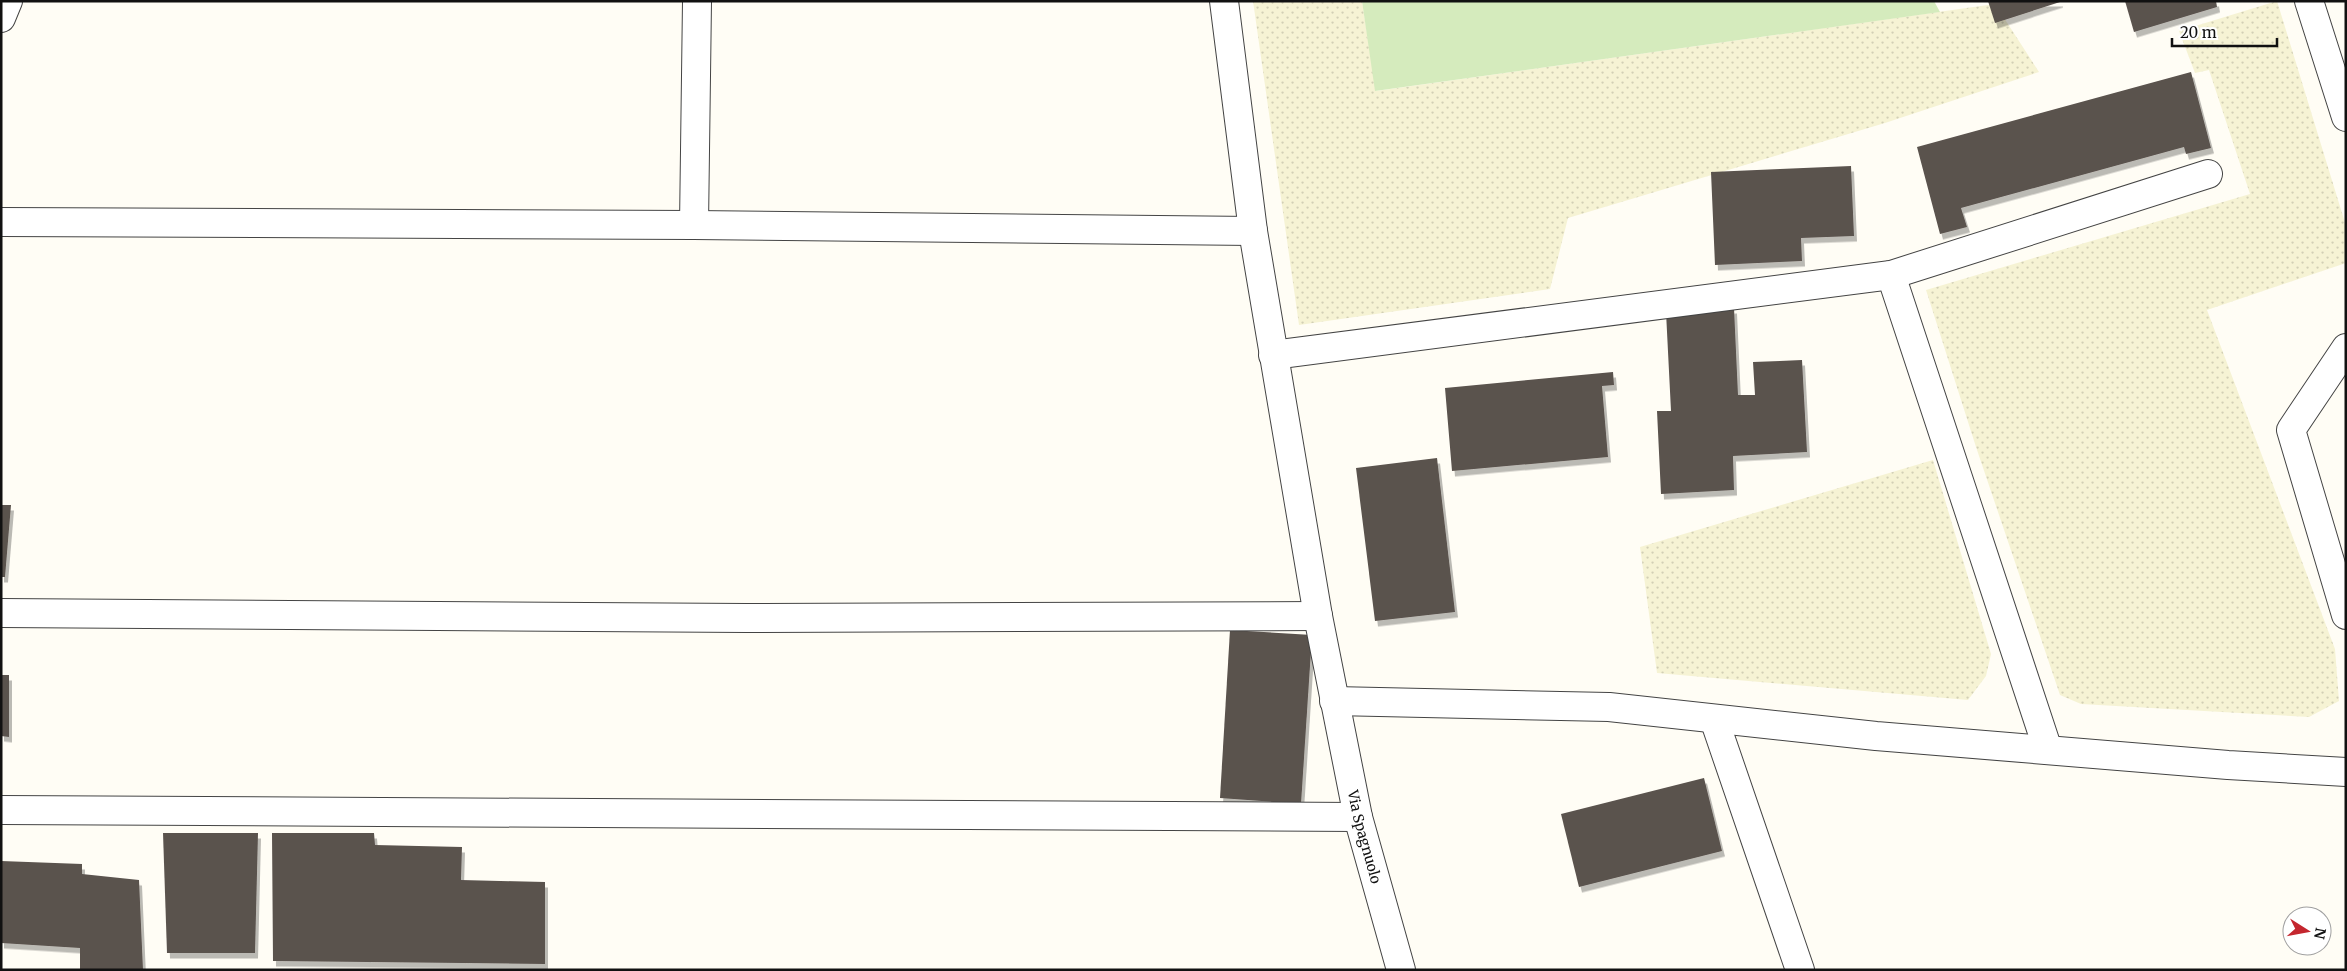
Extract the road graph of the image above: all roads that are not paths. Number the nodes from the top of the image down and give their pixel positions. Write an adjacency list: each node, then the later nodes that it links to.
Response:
1 (8, 1): 5 (street)
2 (697, 1): 9 (street)
3 (1224, 1): 10 (street, Via Spagnuolo)
4 (2309, 1): 6 (street)
5 (1, 18)
6 (2346, 117)
7 (2208, 174): 11 (street)
8 (1, 222): 9 (street)
9 (694, 225): 10 (street)
10 (1253, 231): 13 (street, Via Spagnuolo)
11 (1891, 275): 13 (street); 19 (street)
12 (2346, 348): 15 (street)
13 (1272, 355): 16 (street, Via Spagnuolo)
14 (1, 613): 16 (street)
15 (2346, 615)
16 (1318, 616): 17 (street, Via Spagnuolo)
17 (1334, 701): 18 (street); 22 (street, Via Spagnuolo)
18 (1714, 719): 19 (street); 24 (street)
19 (2048, 750): 20 (street)
20 (2346, 772)
21 (1, 810): 22 (street)
22 (1358, 817): 23 (street, Via Spagnuolo)
23 (1401, 970)
24 (1800, 970)

